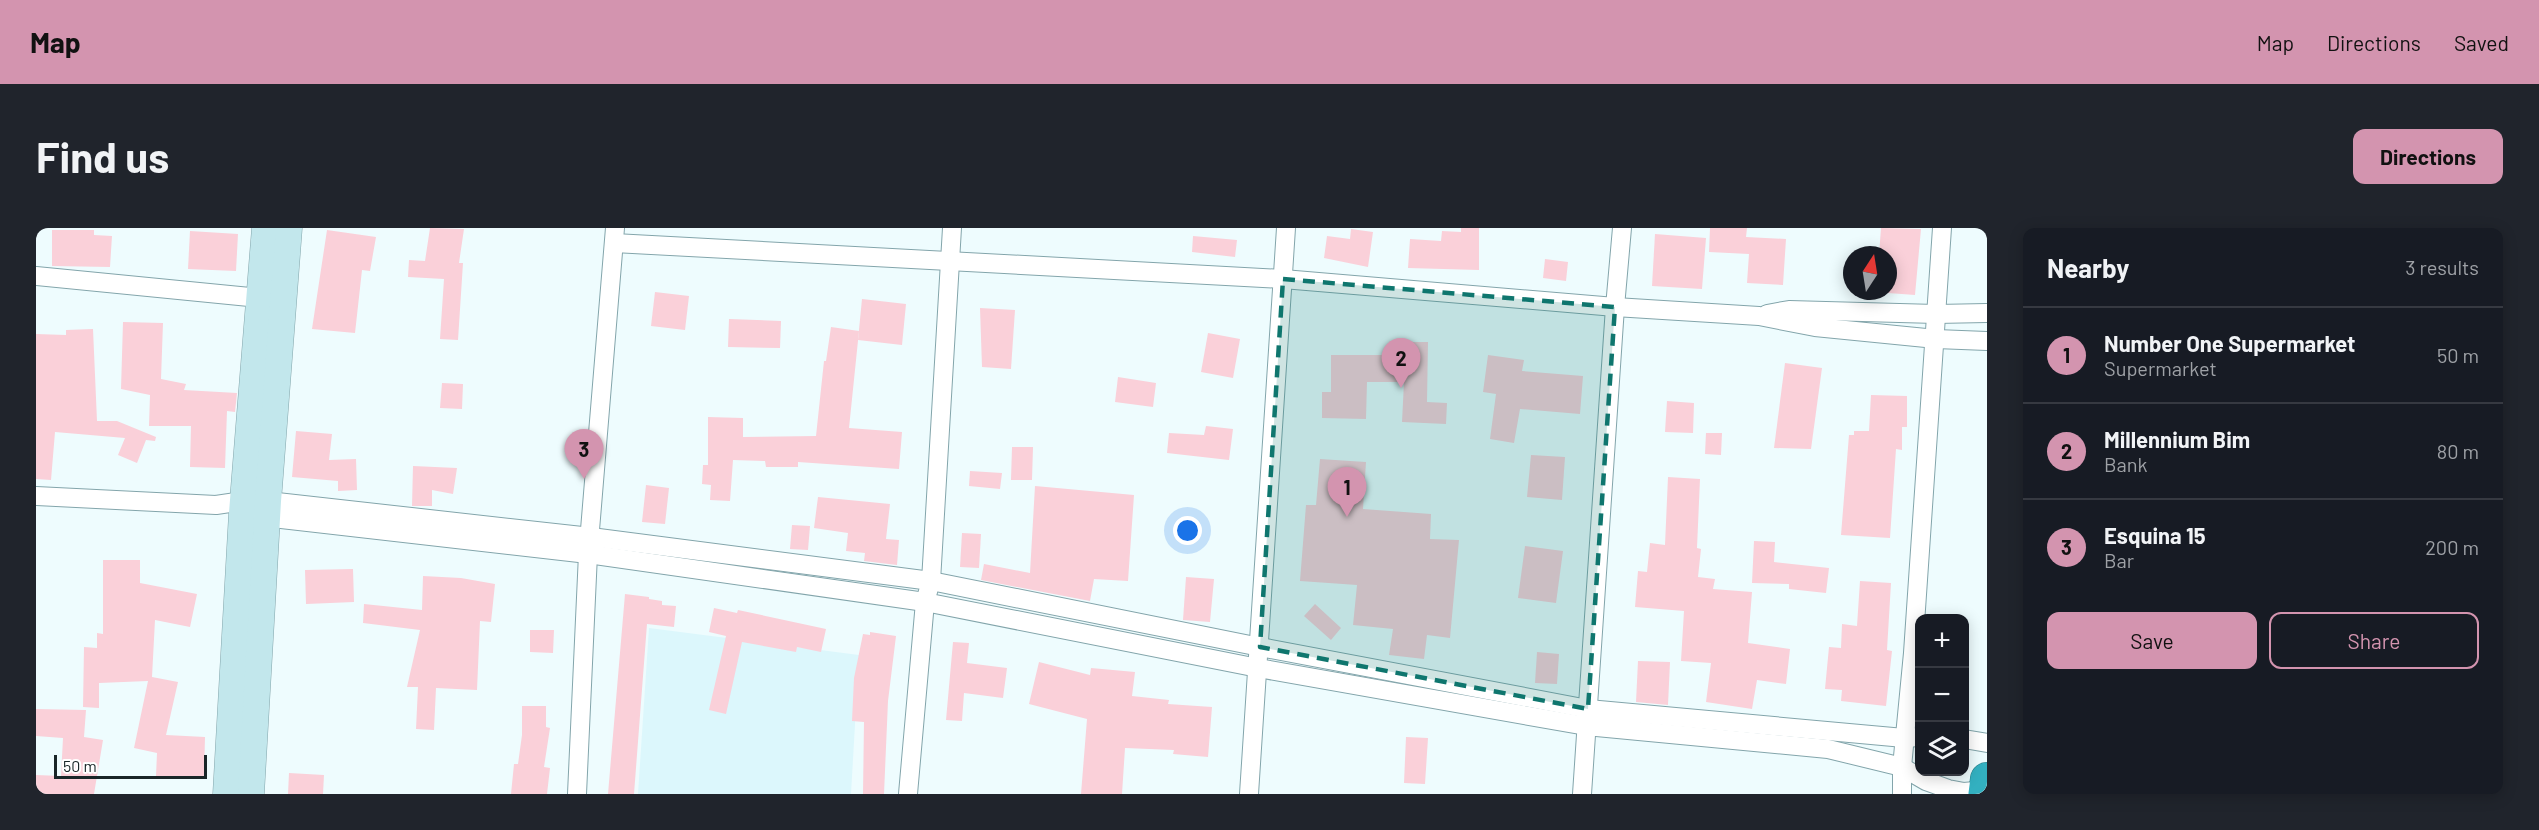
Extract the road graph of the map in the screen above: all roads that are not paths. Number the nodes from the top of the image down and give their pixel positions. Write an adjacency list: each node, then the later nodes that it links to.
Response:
1 (265, 228): 11 (street)
2 (289, 228): 19 (street)
3 (952, 228): 8 (street)
4 (1286, 228): 10 (street)
5 (1622, 228): 12 (street)
6 (1942, 228): 14 (street)
7 (614, 235): 8 (street); 20 (street)
8 (949, 260): 10 (street); 21 (street)
9 (36, 276): 11 (street)
10 (1283, 279): 12 (street); 23 (street)
11 (260, 298): 19 (street)
12 (1615, 307): 15 (street); 25 (street)
13 (1987, 313): 14 (street)
14 (1936, 315): 15 (street); 16 (street)
15 (1759, 316): 16 (street)
16 (1936, 339): 17 (street); 26 (street)
17 (1987, 341)
18 (36, 496): 19 (street)
19 (255, 508): 20 (street); 31 (street); 32 (street)
20 (590, 545): 21 (street); 22 (street); 33 (street)
21 (931, 581): 22 (street); 23 (street)
22 (925, 602): 24 (street); 34 (street)
23 (1260, 648): 24 (street); 25 (street)
24 (1258, 668): 25 (street); 35 (street)
25 (1587, 718): 26 (street); 29 (street); 36 (street)
26 (1912, 738): 29 (street)
27 (1969, 740): 28 (street)
28 (1987, 743)
29 (1902, 767): 30 (street); 37 (street)
30 (1986, 788)
31 (226, 794)
32 (251, 794)
33 (577, 794)
34 (908, 794)
35 (1249, 794)
36 (1582, 794)
37 (1902, 794)

